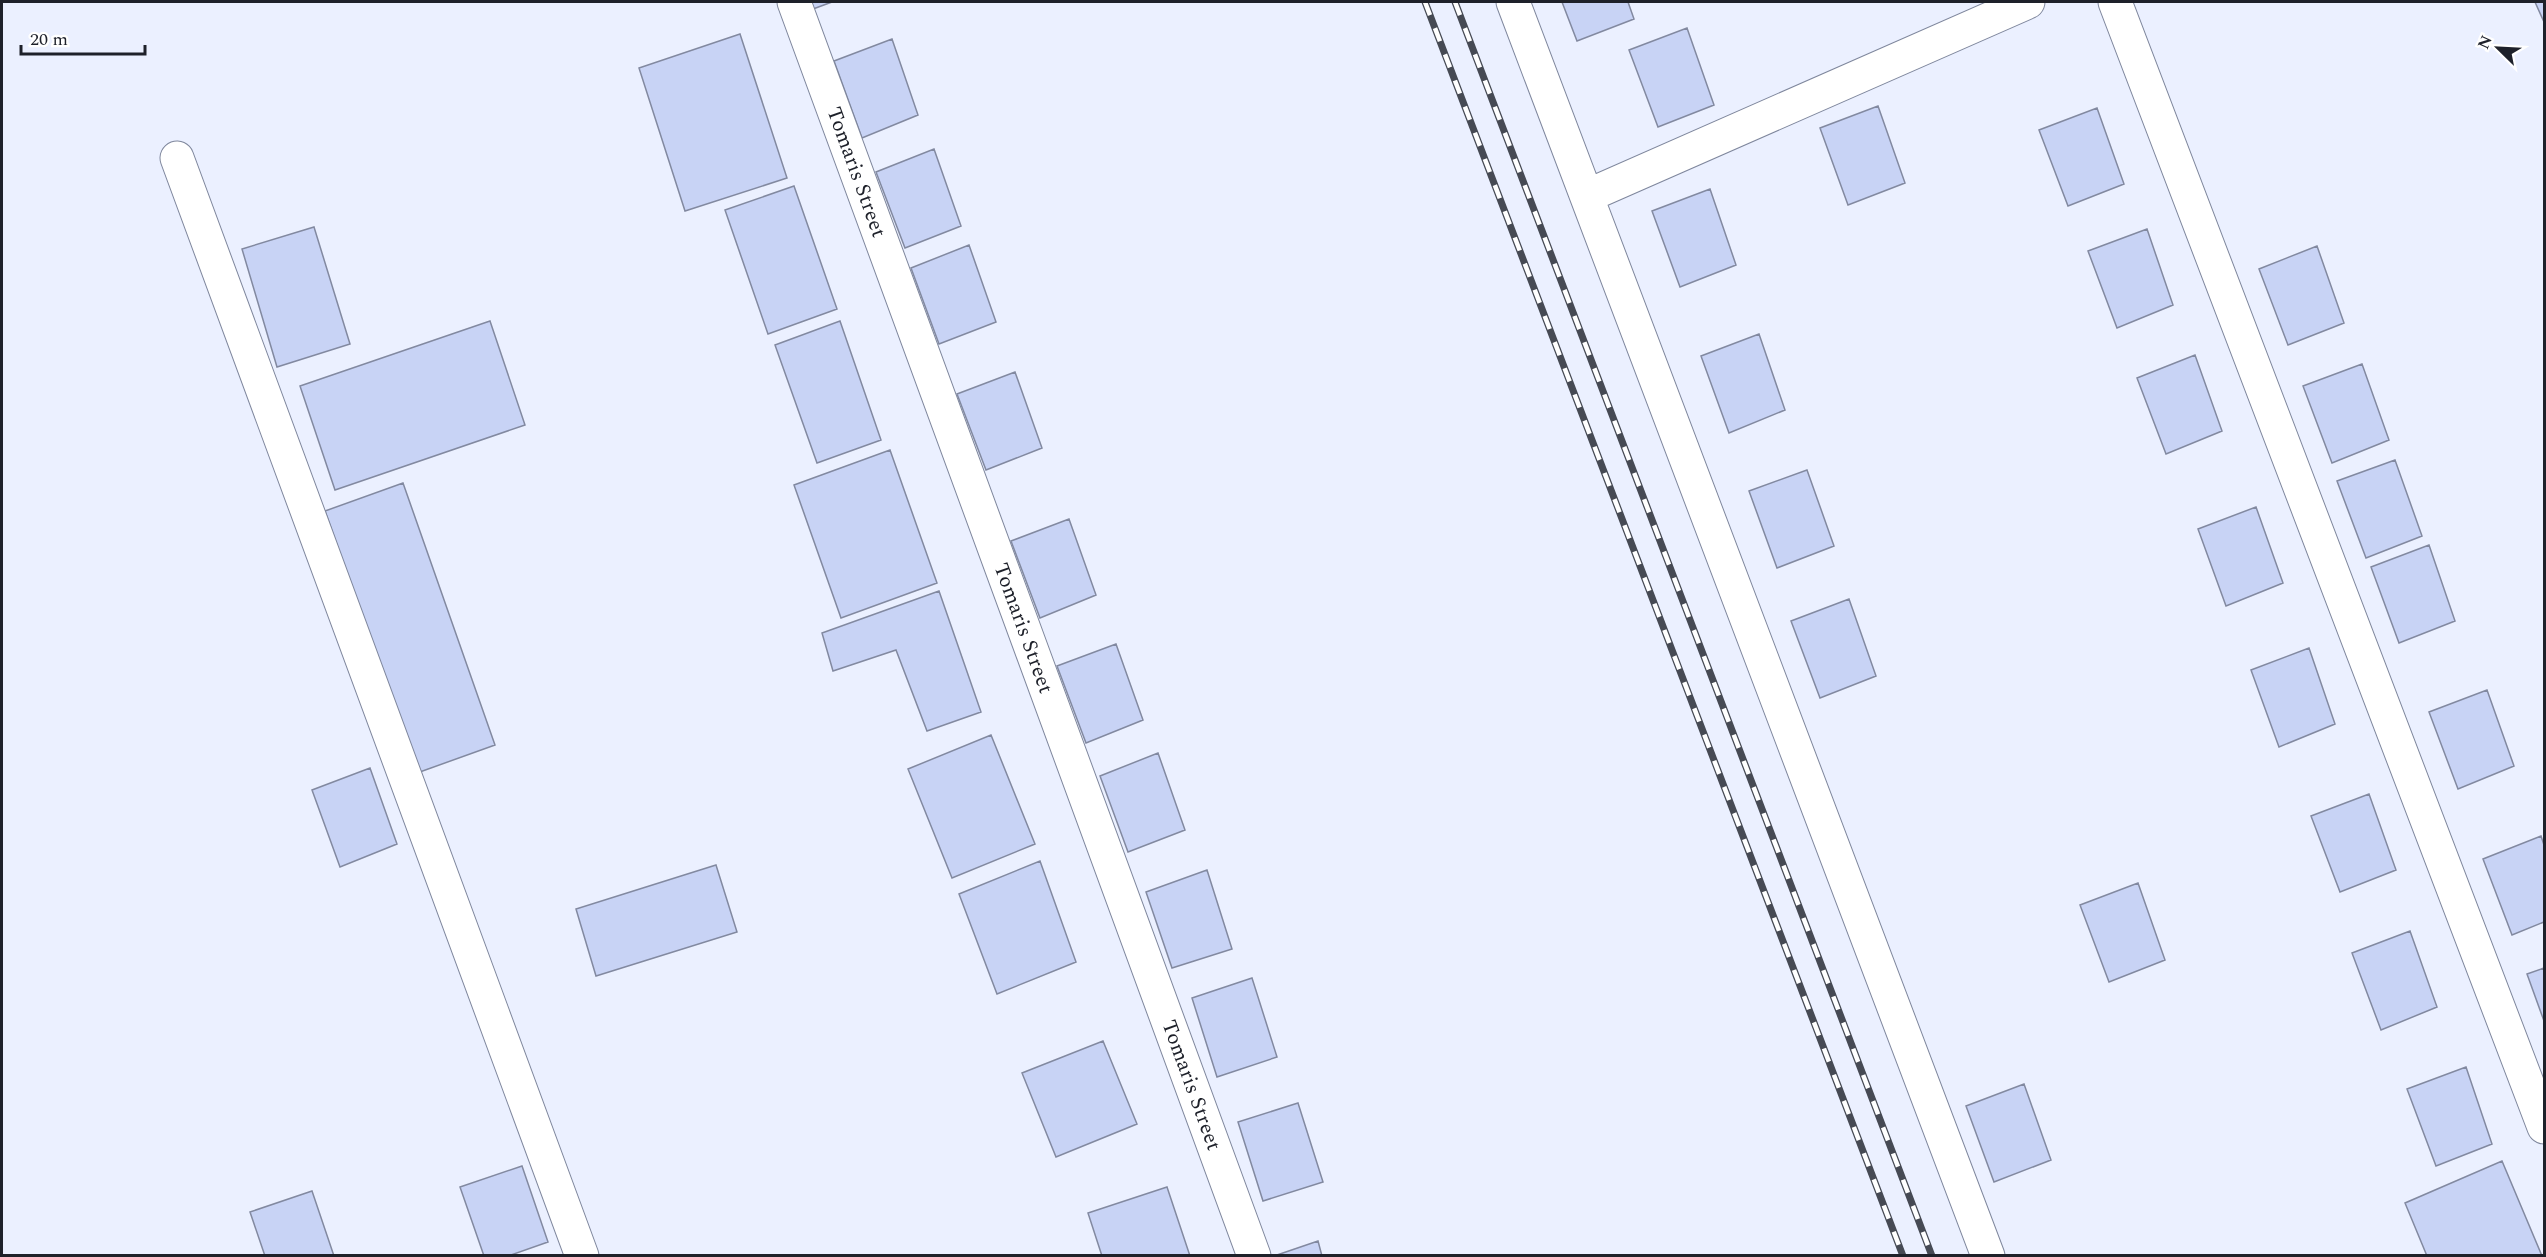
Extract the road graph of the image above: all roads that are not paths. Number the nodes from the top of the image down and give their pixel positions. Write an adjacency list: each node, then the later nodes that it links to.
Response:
1 (794, 2): 9 (street, Tomaris Street)
2 (1513, 2): 6 (street)
3 (2028, 2): 6 (street)
4 (2115, 2): 7 (street)
5 (177, 158): 8 (street)
6 (1587, 196): 10 (street)
7 (2544, 1127)
8 (582, 1256)
9 (1254, 1256)
10 (1988, 1256)

